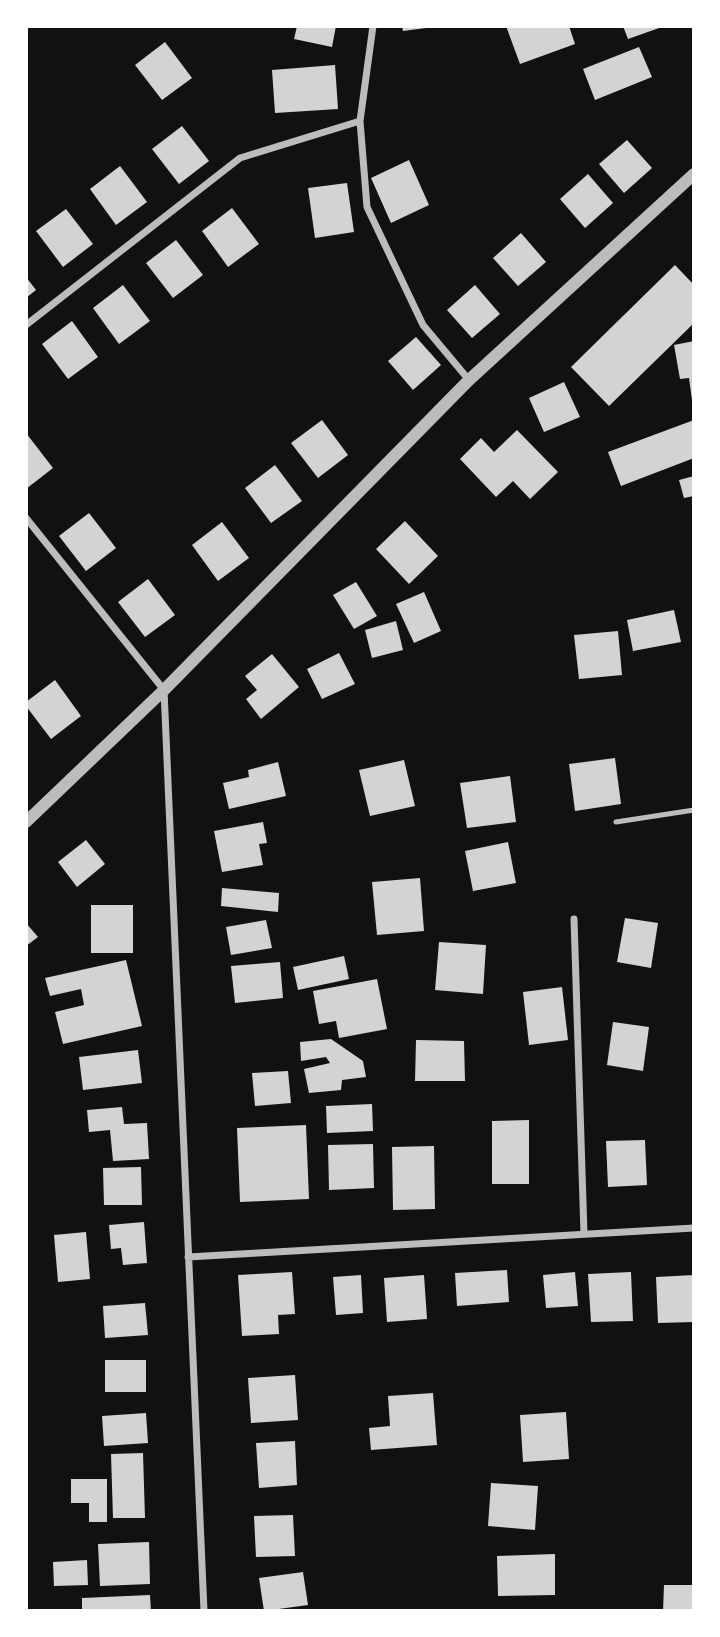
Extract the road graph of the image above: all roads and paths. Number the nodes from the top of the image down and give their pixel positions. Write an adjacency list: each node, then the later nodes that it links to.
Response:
1 (373, 26): 2 (street)
2 (360, 121): 4 (street); 5 (street)
3 (694, 174): 5 (street)
4 (26, 324)
5 (469, 380): 7 (street)
6 (26, 518): 7 (street)
7 (164, 690): 9 (street); 14 (street)
8 (694, 810): 10 (lane)
9 (26, 822)
10 (615, 822)
11 (574, 919): 13 (street)
12 (694, 1228): 13 (street)
13 (584, 1234): 14 (street)
14 (188, 1258): 15 (street)
15 (204, 1611)

